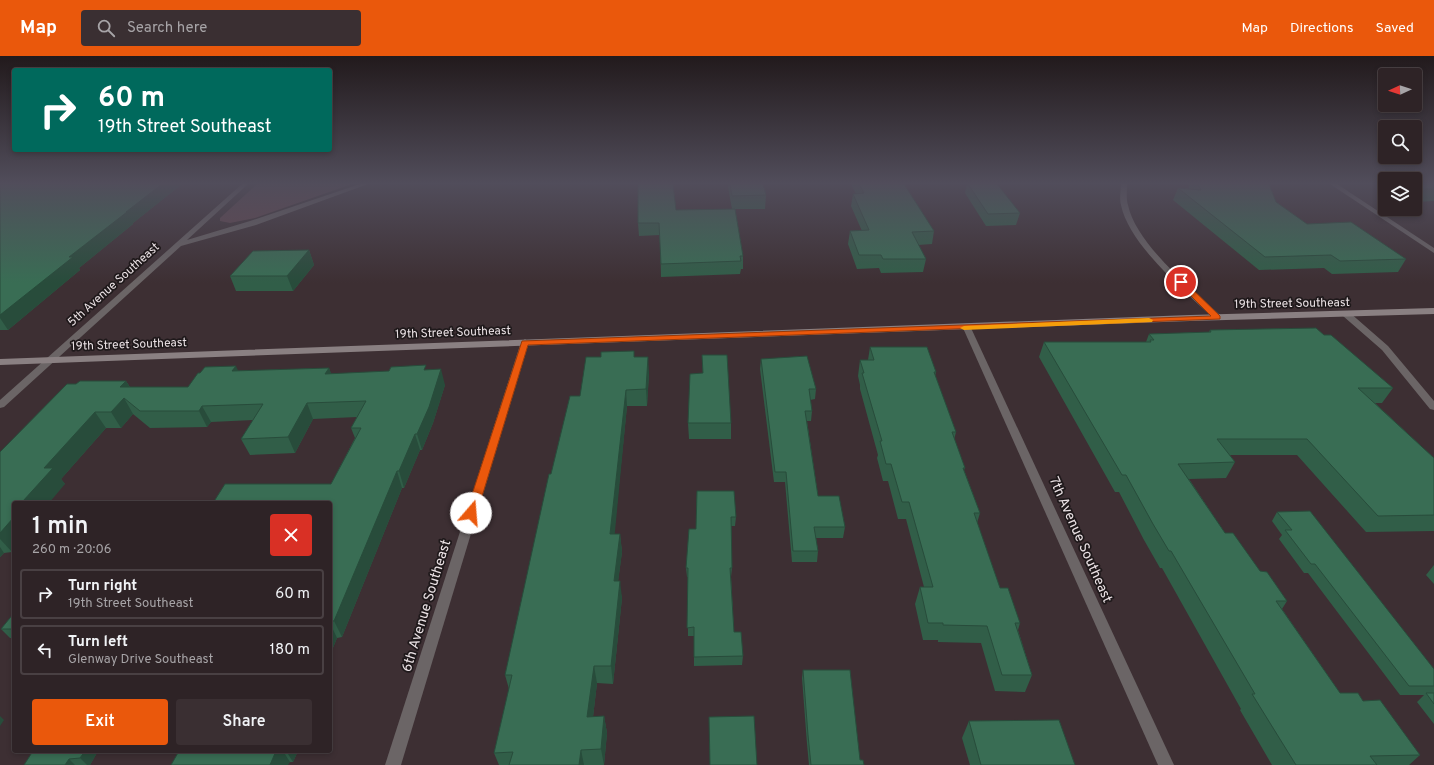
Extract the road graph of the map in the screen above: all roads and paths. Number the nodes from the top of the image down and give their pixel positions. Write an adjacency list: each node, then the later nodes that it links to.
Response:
1 (209, 217): 5 (street, 5th Avenue Southeast)
2 (270, 217): 5 (street)
3 (1129, 217): 9 (street)
4 (1383, 217): 6 (street)
5 (178, 245): 12 (street, 5th Avenue Southeast)
6 (1434, 251)
7 (1434, 311): 8 (main road, 19th Street Southeast)
8 (1346, 314): 9 (main road, 19th Street Southeast); 15 (street)
9 (1218, 318): 10 (main road, 19th Street Southeast)
10 (967, 328): 11 (main road, 19th Street Southeast); 17 (street, 7th Avenue Southeast)
11 (525, 342): 12 (main road, 19th Street Southeast); 16 (street, 6th Avenue Southeast)
12 (49, 360): 13 (main road, 19th Street Southeast); 14 (street, 5th Avenue Southeast)
13 (0, 362)
14 (0, 405)
15 (1434, 407)
16 (393, 765)
17 (1166, 765)

